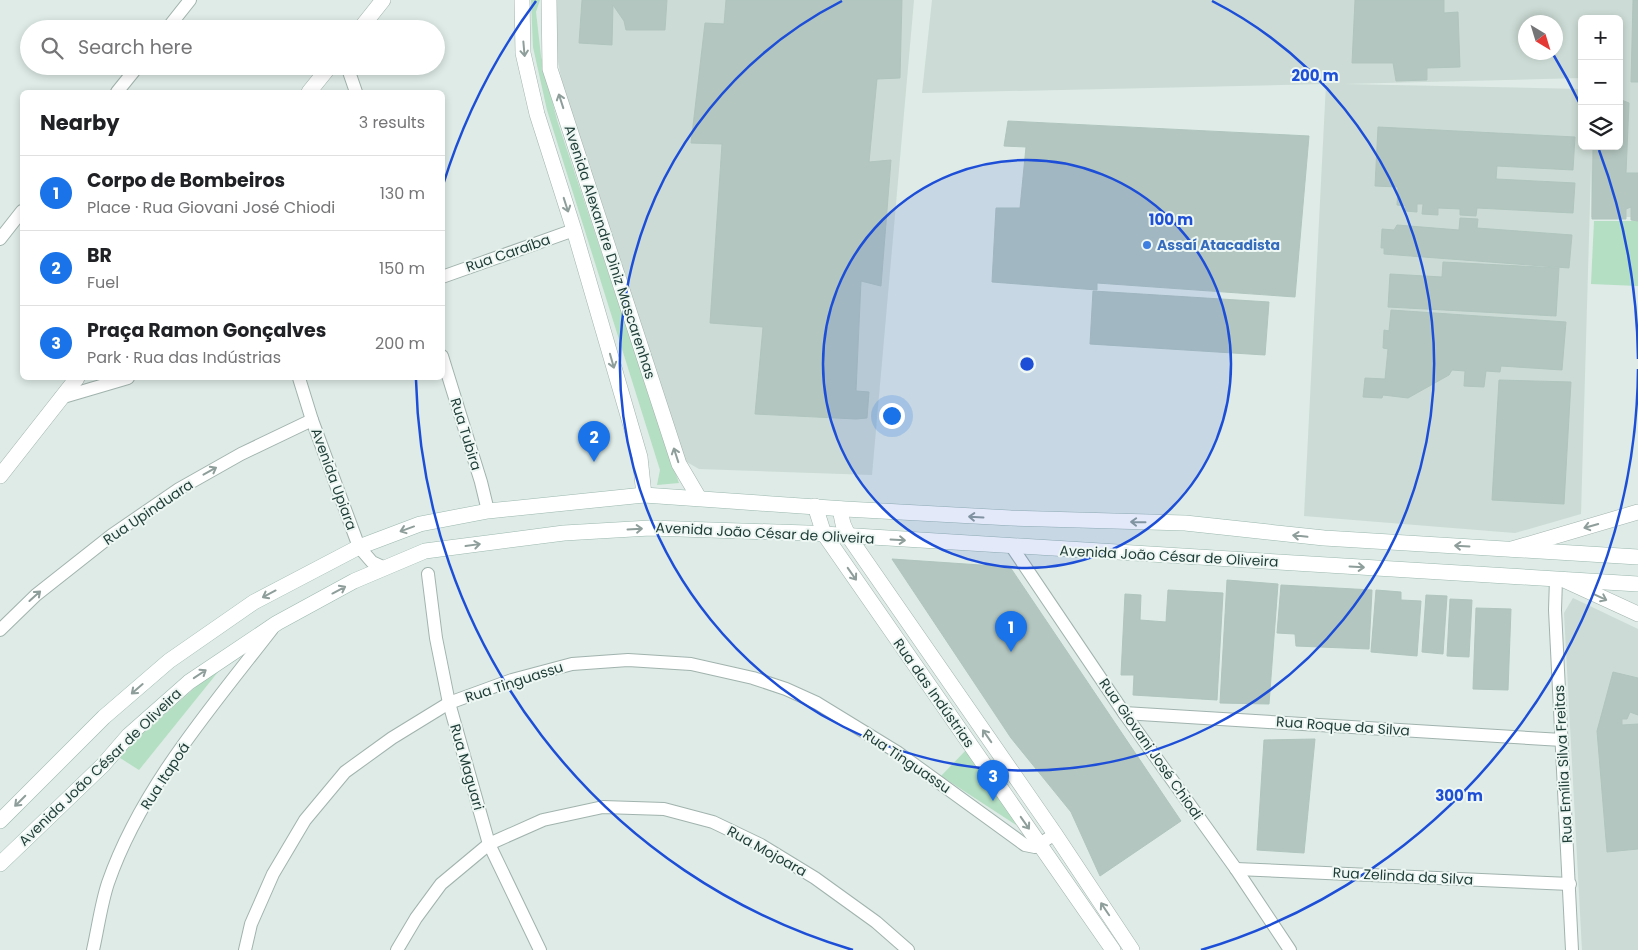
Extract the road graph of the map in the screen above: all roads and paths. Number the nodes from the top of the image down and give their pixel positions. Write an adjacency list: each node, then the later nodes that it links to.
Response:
1 (190, 0): 5 (street)
2 (383, 0): 6 (main road)
3 (522, 0): 14 (main road, Avenida Alexandre Diniz Mascarenhas, one-way to 14)
4 (549, 0): 25 (main road, Avenida Alexandre Diniz Mascarenhas, one-way to 4)
5 (174, 20)
6 (367, 20)
7 (133, 75): 10 (street)
8 (322, 75): 11 (main road)
9 (350, 75): 12 (street)
10 (124, 90)
11 (310, 90)
12 (355, 90)
13 (20, 214): 15 (street)
14 (574, 230): 16 (street, Rua Caraíba); 24 (main road, Avenida Alexandre Diniz Mascarenhas, one-way to 24)
15 (0, 239)
16 (445, 275)
17 (445, 366): 28 (street, Rua Tubira)
18 (75, 380): 21 (main road)
19 (121, 380): 21 (street)
20 (300, 380): 22 (street, Avenida Upiara)
21 (60, 398): 23 (main road)
22 (312, 420): 33 (street, Avenida Upiara); 43 (street, Rua Upinduara, one-way to 22)
23 (0, 476)
24 (644, 495): 25 (main road, Avenida João César de Oliveira); 28 (main road, Avenida João César de Oliveira)
25 (699, 498): 26 (main road, Avenida João César de Oliveira)
26 (815, 506): 27 (main road, Avenida João César de Oliveira); 30 (main road, Rua das Indústrias)
27 (840, 509): 31 (main road, Rua das Indústrias); 34 (main road, Avenida João César de Oliveira, one-way to 27)
28 (488, 511): 33 (main road, Avenida João César de Oliveira, one-way to 33)
29 (1638, 512): 34 (main road, one-way to 34)
30 (824, 534): 31 (main road, Avenida João César de Oliveira); 36 (main road, Avenida João César de Oliveira, one-way to 30); 50 (main road, Rua das Indústrias, one-way to 50)
31 (849, 537): 32 (main road, Avenida João César de Oliveira, one-way to 32); 48 (main road, Rua das Indústrias, one-way to 31)
32 (1012, 546): 38 (main road, Avenida João César de Oliveira, one-way to 38); 45 (street, Rua Giovani José Chiodi)
33 (359, 547): 36 (street, Avenida Upiara); 47 (main road, Avenida João César de Oliveira, one-way to 47)
34 (1511, 549): 35 (main road, Avenida João César de Oliveira); 38 (main road)
35 (1638, 557)
36 (385, 568): 42 (main road, Avenida João César de Oliveira, one-way to 36)
37 (428, 574): 44 (street, Rua Maguari)
38 (1503, 576): 39 (main road, Avenida João César de Oliveira)
39 (1559, 579): 40 (main road, Avenida João César de Oliveira); 41 (main road, one-way to 41); 46 (street, Rua Emília Silva Freitas)
40 (1638, 584)
41 (1638, 614)
42 (277, 623): 51 (main road, Avenida João César de Oliveira, one-way to 42); 54 (street, Rua Itapoá)
43 (0, 630)
44 (449, 703): 49 (street, Rua Maguari); 50 (street, Rua Tinguassu); 55 (street, Rua Tinguassu)
45 (1124, 713): 46 (street, Rua Roque da Silva); 52 (street, Rua Giovani José Chiodi)
46 (1562, 740): 53 (street, Rua Emília Silva Freitas)
47 (0, 821)
48 (1055, 834): 50 (street); 60 (main road, Rua das Indústrias, one-way to 48)
49 (489, 844): 56 (street, Rua Mojoara); 57 (street, Rua Maguari); 58 (street, Rua Mojoara)
50 (1040, 845): 59 (main road, Rua das Indústrias)
51 (0, 864)
52 (1236, 869): 53 (street, Rua Zelinda da Silva); 61 (street, Rua Giovani José Chiodi)
53 (1570, 884): 62 (street, Rua Emília Silva Freitas)
54 (93, 950)
55 (245, 950)
56 (397, 950)
57 (540, 950)
58 (908, 950)
59 (1113, 950)
60 (1132, 950)
61 (1290, 950)
62 (1572, 950)

